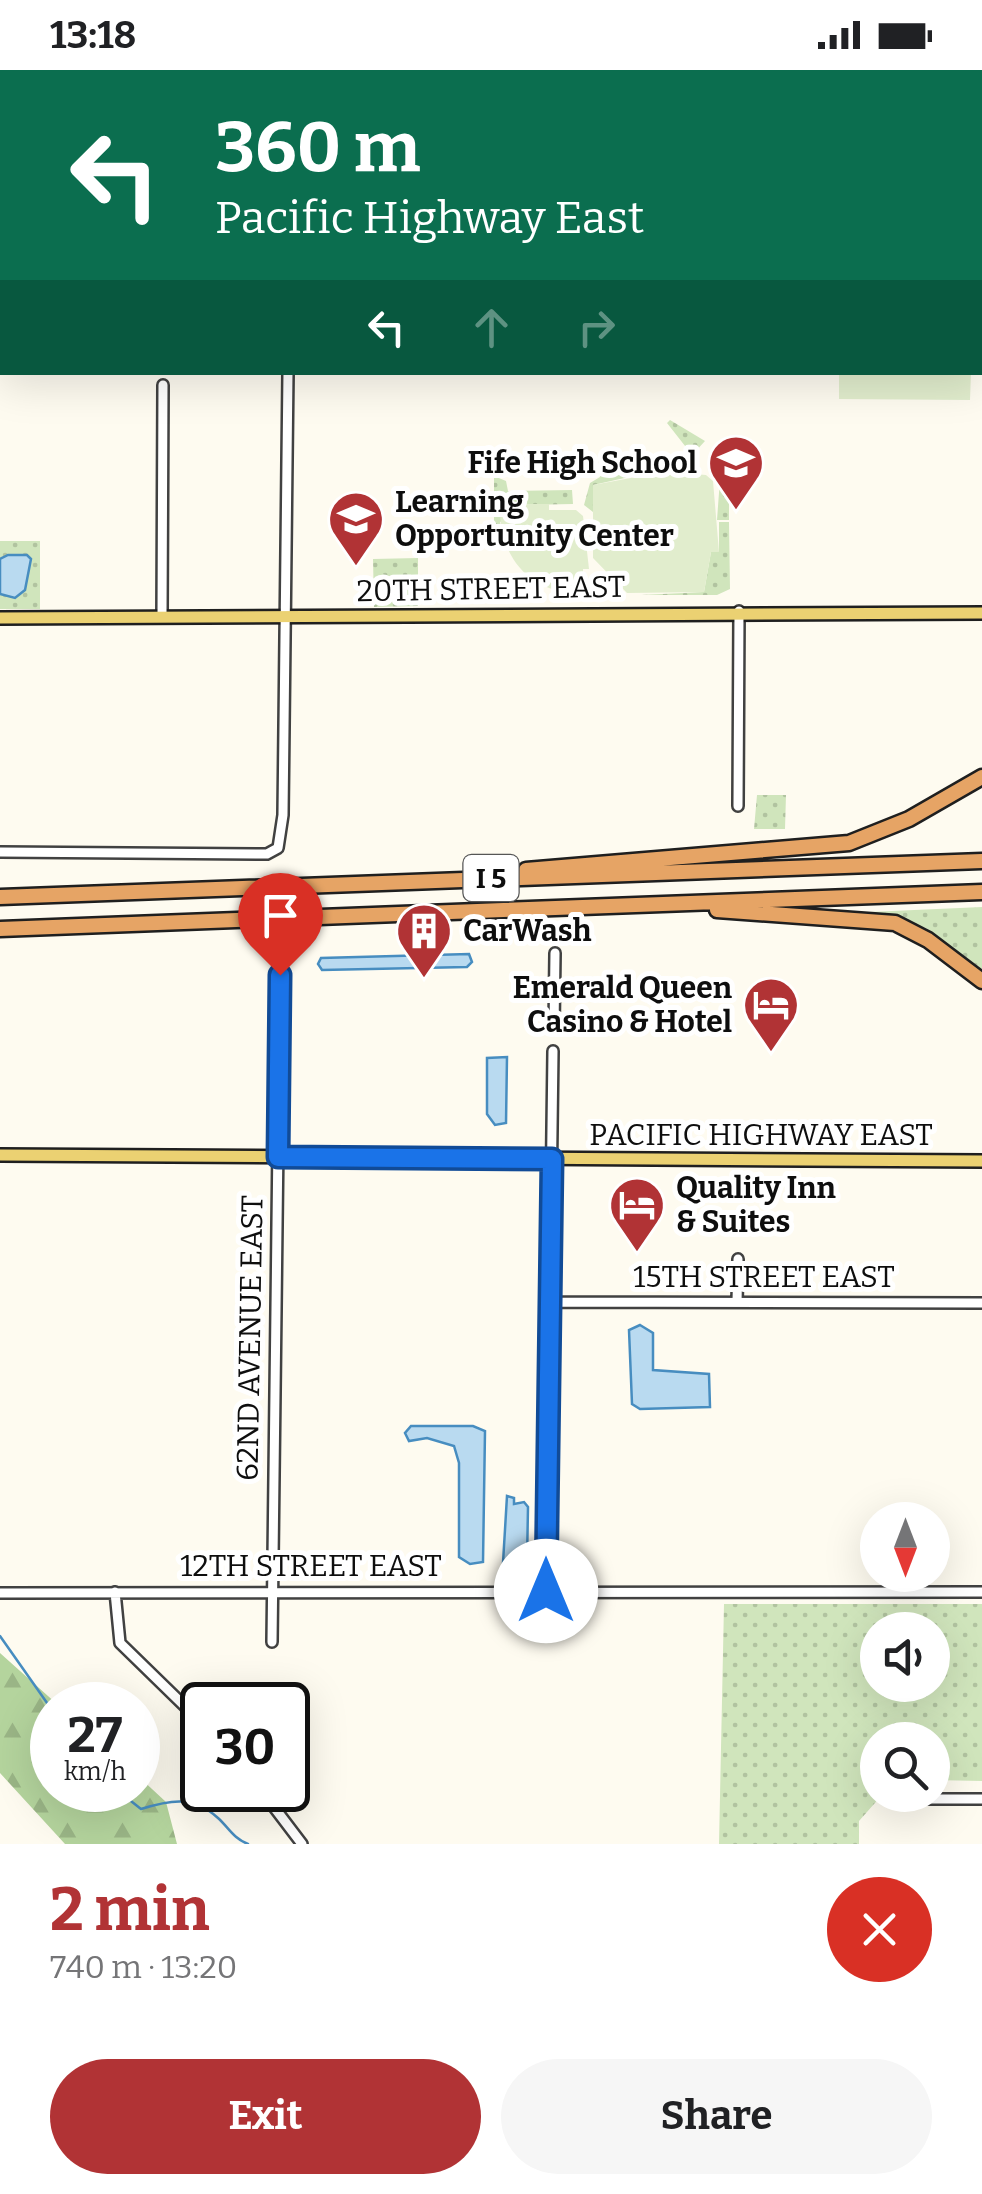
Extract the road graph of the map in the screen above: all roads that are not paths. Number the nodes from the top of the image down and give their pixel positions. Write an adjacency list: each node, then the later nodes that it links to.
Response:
1 (288, 375): 6 (street)
2 (164, 385): 5 (street)
3 (739, 612): 4 (main road, 20TH STREET EAST); 6 (main road, 20TH STREET EAST); 9 (street)
4 (982, 613)
5 (162, 616): 6 (main road, 20TH STREET EAST); 7 (main road, 20TH STREET EAST)
6 (288, 616): 10 (street)
7 (0, 618)
8 (982, 777): 12 (highway)
9 (738, 806)
10 (0, 852)
11 (982, 861): 12 (highway, I 5)
12 (476, 879): 14 (highway, I 5)
13 (982, 892): 15 (highway, I 5)
14 (0, 897)
15 (572, 906): 16 (highway, I 5); 19 (highway)
16 (0, 929)
17 (555, 953): 20 (street)
18 (280, 975): 23 (street, 62ND AVENUE EAST)
19 (982, 981)
20 (554, 1029)
21 (553, 1051): 24 (street)
22 (0, 1156): 23 (main road, PACIFIC HIGHWAY EAST)
23 (278, 1157): 24 (main road, PACIFIC HIGHWAY EAST); 30 (street, 62ND AVENUE EAST)
24 (552, 1159): 25 (main road, PACIFIC HIGHWAY EAST); 27 (street)
25 (982, 1162)
26 (738, 1259): 28 (street)
27 (547, 1302): 28 (street, 15TH STREET EAST); 31 (street)
28 (737, 1302): 29 (street, 15TH STREET EAST)
29 (982, 1303)
30 (273, 1590): 31 (street, 12TH STREET EAST); 32 (street, 12TH STREET EAST); 35 (street, 62ND AVENUE EAST)
31 (546, 1591): 33 (street, 12TH STREET EAST)
32 (115, 1592): 34 (street, 12TH STREET EAST); 36 (street)
33 (982, 1592)
34 (0, 1593)
35 (272, 1642)
36 (180, 1702)
37 (950, 1798): 38 (street)
38 (982, 1799)
39 (278, 1812): 40 (street)
40 (302, 1844)

